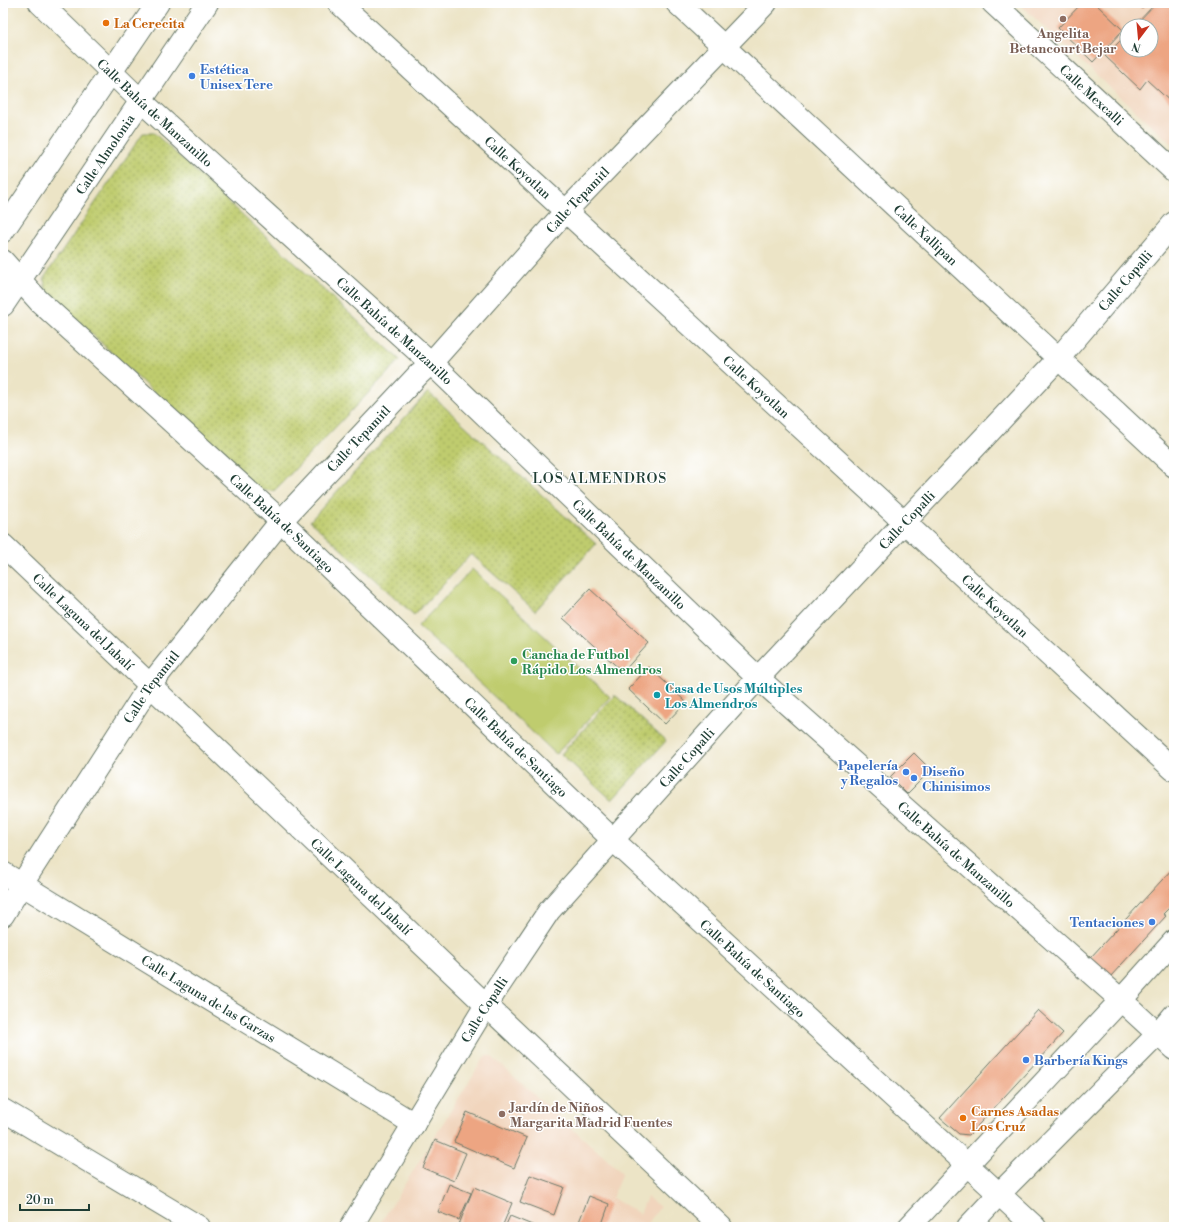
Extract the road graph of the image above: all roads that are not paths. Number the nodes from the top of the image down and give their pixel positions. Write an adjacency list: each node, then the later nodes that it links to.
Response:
1 (40, 3): 9 (street, Calle Bahía de Manzanillo)
2 (158, 3): 9 (street)
3 (207, 3): 10 (street, Calle Almolonia)
4 (339, 3): 12 (street, Calle Koyotlan)
5 (677, 3): 8 (street, Calle Xallipan)
6 (766, 3): 8 (street, Calle Tepamitl)
7 (993, 3): 11 (street, Calle Mexcalli)
8 (725, 48): 12 (street, Calle Tepamitl); 18 (street, Calle Xallipan)
9 (111, 72): 10 (street, Calle Bahía de Manzanillo); 14 (street)
10 (140, 100): 16 (street, Calle Almolonia); 19 (street, Calle Bahía de Manzanillo)
11 (1174, 171)
12 (566, 211): 19 (street, Calle Tepamitl); 22 (street, Calle Koyotlan)
13 (1174, 223): 18 (street, Calle Copalli)
14 (3, 231)
15 (3, 262): 16 (street, Calle Bahía de Santiago)
16 (20, 281): 17 (street, Calle Almolonia); 21 (street, Calle Bahía de Santiago)
17 (3, 305)
18 (1058, 359): 20 (street, Calle Xallipan); 22 (street, Calle Copalli)
19 (431, 363): 21 (street, Calle Tepamitl); 24 (street, Calle Bahía de Manzanillo)
20 (1174, 466)
21 (281, 521): 25 (street, Calle Tepamitl); 27 (street, Calle Bahía de Santiago)
22 (904, 522): 24 (street, Calle Copalli); 26 (street, Calle Koyotlan)
23 (3, 545): 25 (street, Calle Laguna del Jabalí)
24 (758, 678): 27 (street, Calle Copalli); 32 (street, Calle Bahía de Manzanillo)
25 (150, 685): 29 (street, Calle Tepamitl); 33 (street, Calle Laguna del Jabalí)
26 (1174, 770)
27 (612, 839): 33 (street, Calle Copalli); 39 (street, Calle Bahía de Santiago)
28 (3, 873): 29 (street, Calle Laguna de las Garzas)
29 (22, 884): 30 (street, Calle Tepamitl); 38 (street, Calle Laguna de las Garzas)
30 (3, 915)
31 (1174, 941): 32 (street)
32 (1121, 1000): 35 (street, Calle Bahía de Manzanillo); 39 (street)
33 (486, 1005): 38 (street, Calle Copalli); 43 (street, Calle Laguna del Jabalí)
34 (1174, 1015): 35 (street)
35 (1158, 1034): 36 (street, Calle Bahía de Manzanillo); 40 (street)
36 (1174, 1049)
37 (3, 1110): 41 (street)
38 (414, 1124): 42 (street, Calle Copalli)
39 (967, 1164): 40 (street, Calle Bahía de Santiago); 44 (street)
40 (999, 1194): 45 (street); 46 (street, Calle Bahía de Santiago)
41 (199, 1227)
42 (351, 1227)
43 (721, 1227)
44 (909, 1227)
45 (968, 1227)
46 (1035, 1227)

